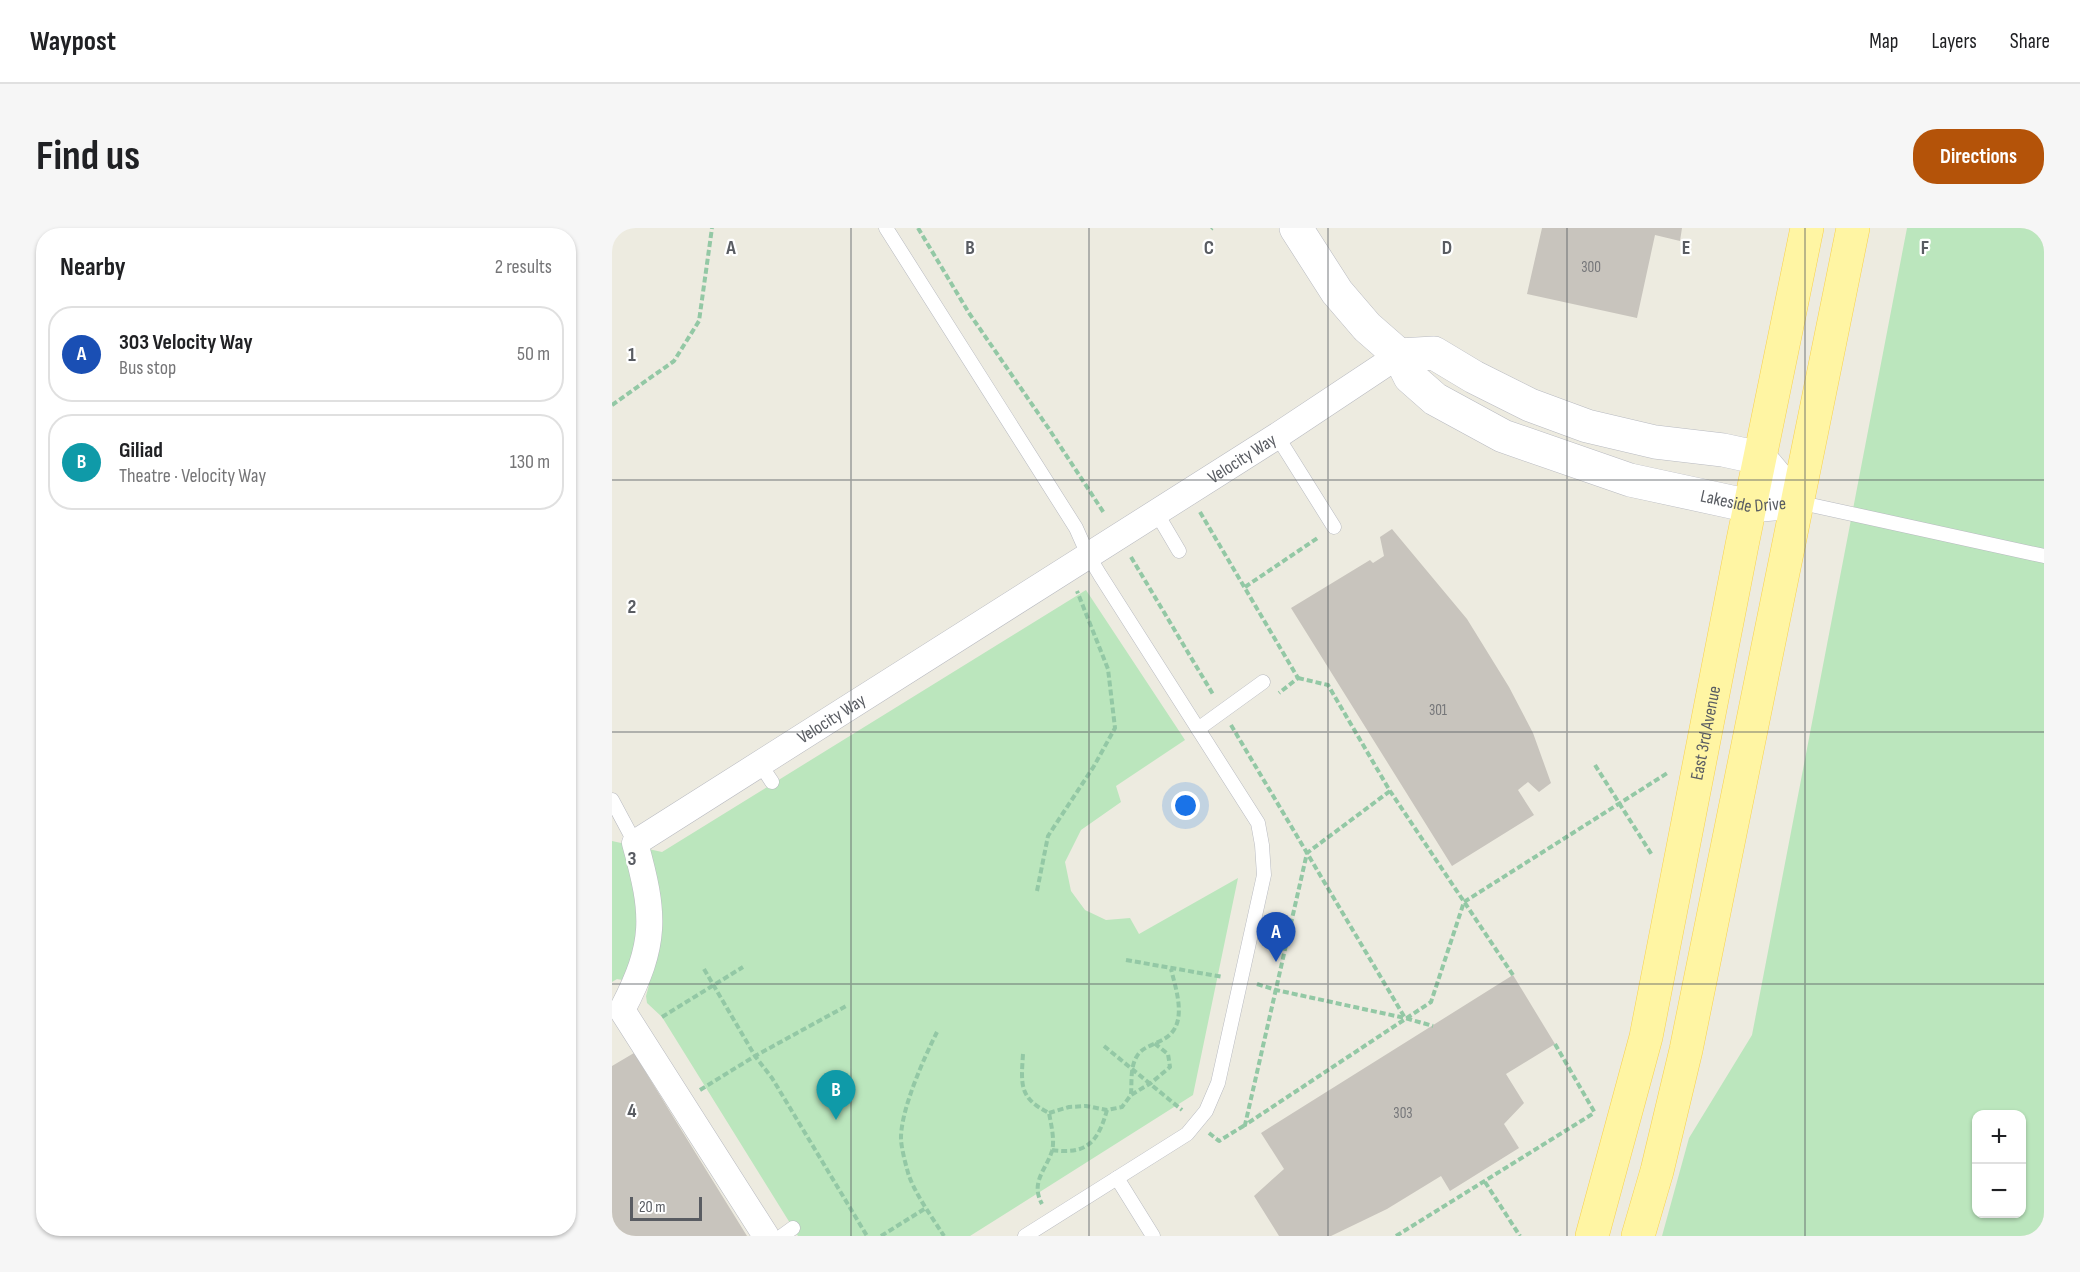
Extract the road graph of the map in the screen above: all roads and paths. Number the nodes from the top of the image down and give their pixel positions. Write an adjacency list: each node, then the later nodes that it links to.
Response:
1 (712, 228): 8 (path)
2 (886, 228): 18 (lane)
3 (918, 228): 15 (path)
4 (1807, 228): 10 (main road, East 3rd Avenue)
5 (1853, 228): 12 (main road)
6 (1302, 230): 7 (street, Lakeside Drive)
7 (1399, 355): 9 (street, Velocity Way); 10 (street); 13 (street, Lakeside Drive)
8 (612, 405)
9 (1277, 436): 11 (street, Velocity Way); 16 (lane)
10 (1760, 458): 12 (street, Lakeside Drive); 13 (main road, East 3rd Avenue)
11 (1189, 492): 14 (street, Velocity Way); 21 (path)
12 (1797, 502): 13 (street, Lakeside Drive); 19 (lane); 82 (main road)
13 (1750, 506): 30 (main road, East 3rd Avenue)
14 (1156, 512): 17 (lane); 18 (street, Velocity Way)
15 (1104, 513)
16 (1334, 526): 21 (path)
17 (1179, 550)
18 (1088, 555): 29 (lane); 35 (street, Velocity Way)
19 (2044, 556)
20 (1131, 557): 26 (path)
21 (1245, 587): 23 (path)
22 (1076, 589): 37 (path)
23 (1298, 678): 25 (path); 32 (path)
24 (1263, 682): 26 (lane)
25 (1270, 699)
26 (1223, 712): 28 (path); 29 (lane)
27 (1242, 721): 28 (path)
28 (1233, 728): 36 (path)
29 (1198, 729): 66 (lane)
30 (1702, 752): 34 (path); 38 (main road, East 3rd Avenue)
31 (1595, 765): 34 (path)
32 (1390, 792): 36 (path); 39 (path)
33 (612, 800): 35 (lane)
34 (1620, 803): 38 (path); 39 (path)
35 (635, 843): 49 (street)
36 (1307, 853): 47 (path); 51 (path)
37 (1037, 891)
38 (1674, 891): 65 (main road, East 3rd Avenue)
39 (1464, 902): 44 (path); 51 (path)
40 (1126, 960): 43 (path)
41 (743, 967): 46 (path)
42 (704, 969): 46 (path)
43 (1171, 969): 45 (path); 54 (path)
44 (1513, 975)
45 (1217, 976)
46 (715, 985): 50 (path); 58 (path)
47 (1276, 990): 51 (path); 67 (path)
48 (848, 1005): 58 (path)
49 (617, 1012): 62 (street)
50 (662, 1017)
51 (1405, 1018): 52 (path); 67 (path)
52 (1432, 1026)
53 (938, 1032): 71 (path)
54 (1154, 1043): 59 (path); 60 (path)
55 (1556, 1044): 65 (path)
56 (1104, 1046): 59 (path)
57 (1023, 1054): 64 (path)
58 (755, 1056): 62 (path); 74 (path)
59 (1132, 1071): 60 (path); 61 (path)
60 (1151, 1083): 61 (path); 66 (path)
61 (1131, 1095): 63 (path)
62 (680, 1102): 73 (street)
63 (1107, 1110): 64 (path); 68 (path)
64 (1049, 1113): 68 (path)
65 (1609, 1117): 70 (path); 81 (main road, East 3rd Avenue)
66 (1197, 1123): 67 (path); 69 (lane)
67 (1245, 1125)
68 (1052, 1150): 72 (path)
69 (1117, 1178): 72 (lane); 78 (lane)
70 (1485, 1182): 79 (path); 80 (path)
71 (926, 1208): 75 (path); 76 (path)
72 (1052, 1220): 77 (lane)
73 (766, 1236)
74 (867, 1236)
75 (881, 1236)
76 (944, 1236)
77 (1025, 1236)
78 (1153, 1236)
79 (1396, 1236)
80 (1520, 1236)
81 (1592, 1236)
82 (1638, 1236)

